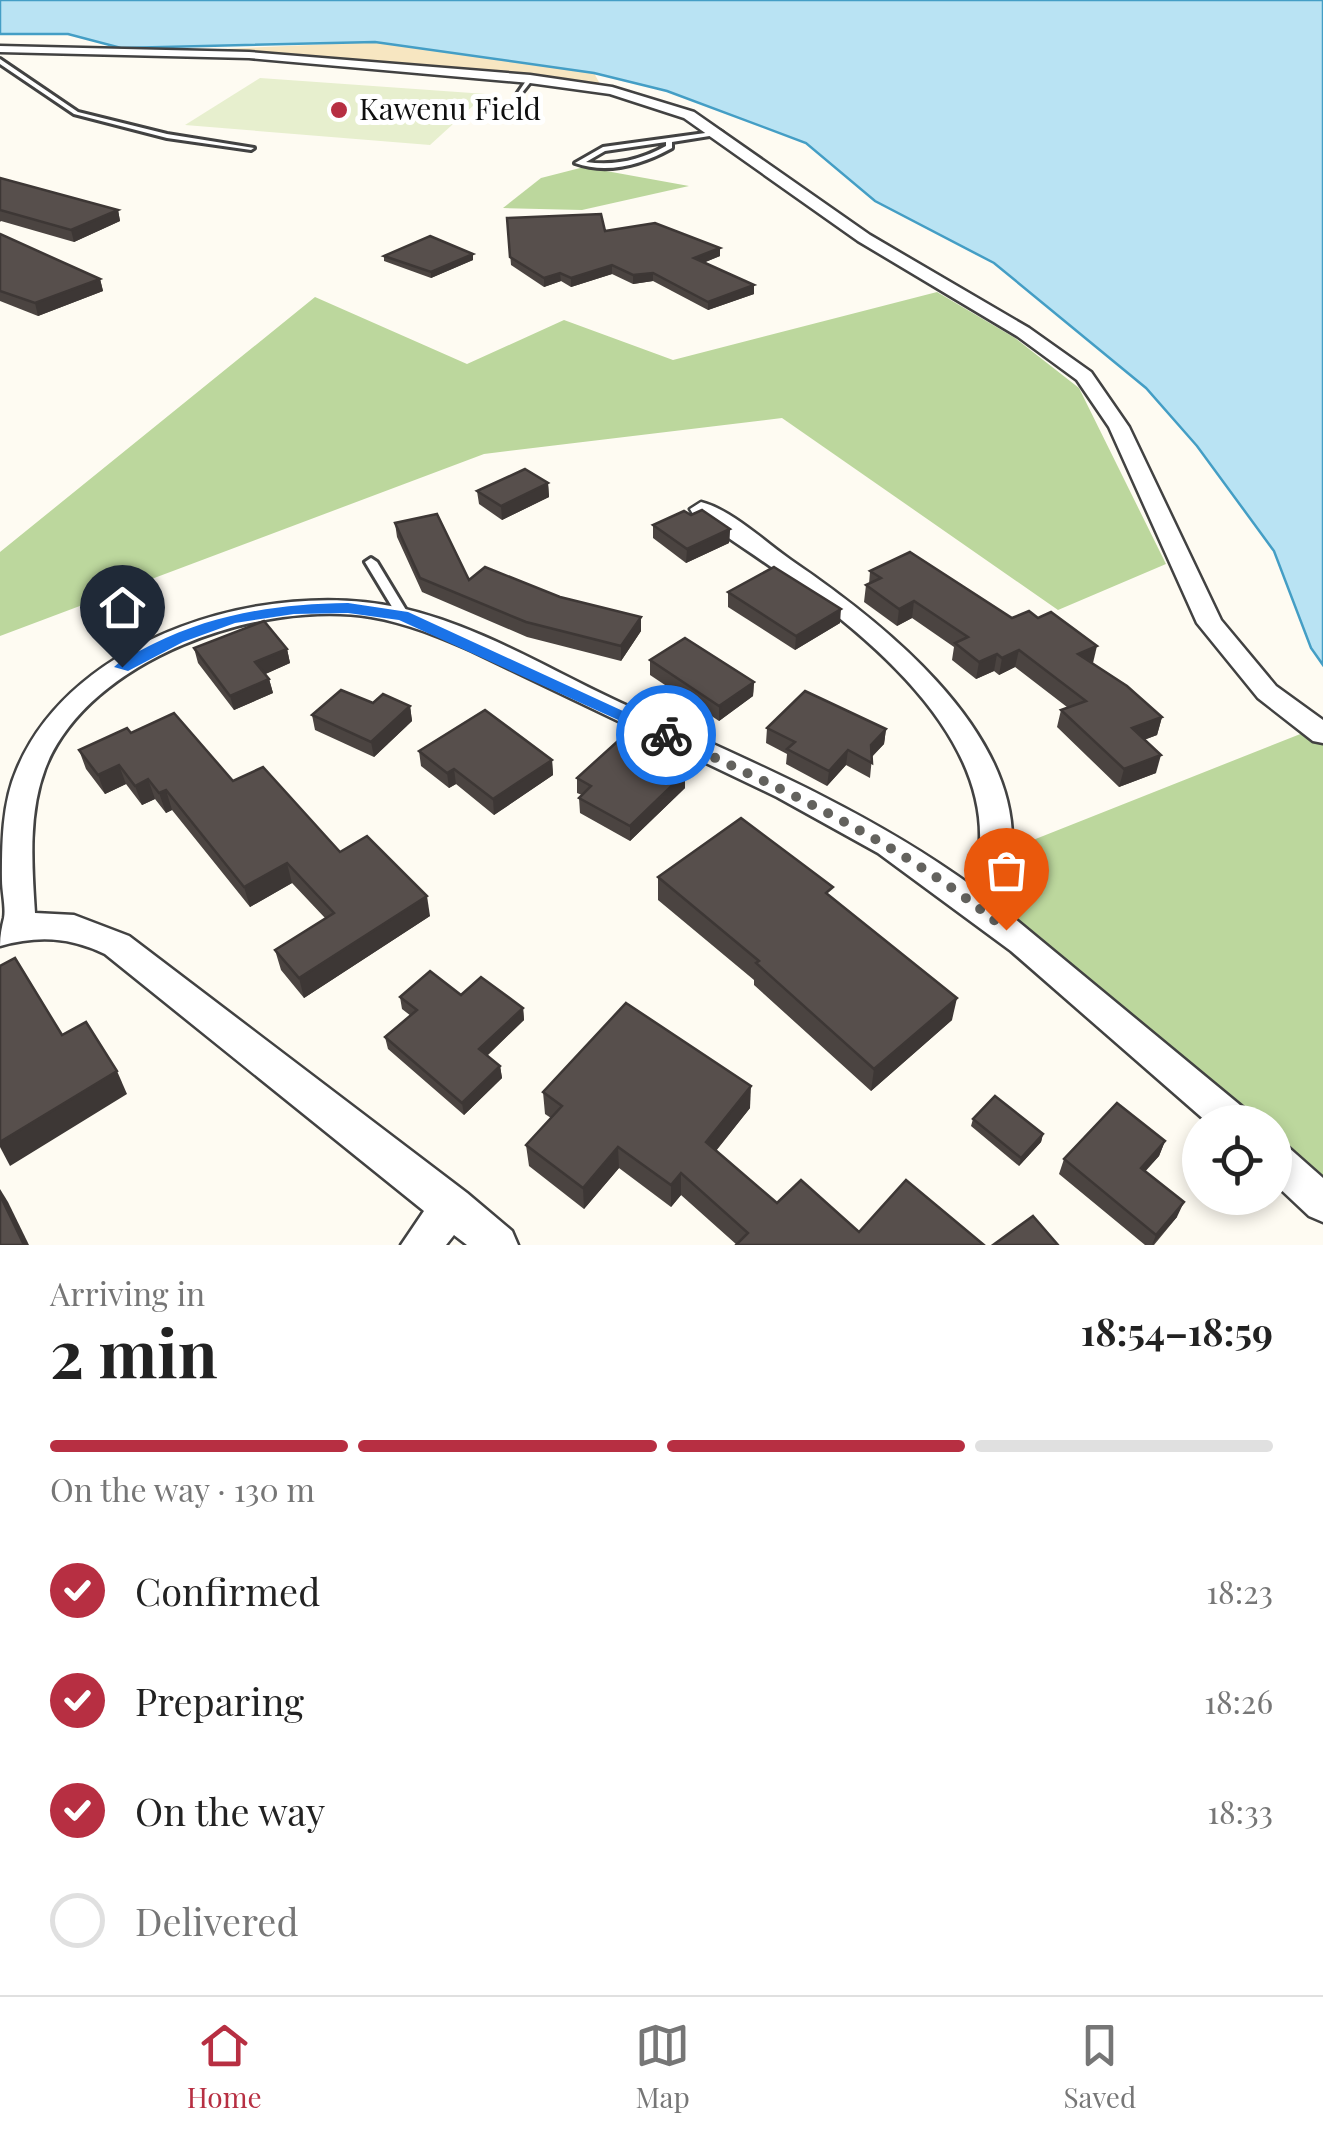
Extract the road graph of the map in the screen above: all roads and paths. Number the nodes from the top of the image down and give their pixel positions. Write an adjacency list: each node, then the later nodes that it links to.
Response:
1 (0, 50): 3 (street)
2 (0, 61): 5 (lane)
3 (720, 134): 4 (lane); 9 (street)
4 (669, 140): 4 (lane)
5 (251, 148)
6 (701, 509): 10 (street)
7 (371, 562): 8 (lane)
8 (403, 616): 10 (street); 11 (street)
9 (1323, 734)
10 (980, 908): 12 (street)
11 (10, 930): 15 (street)
12 (1212, 1105)
13 (1292, 1175): 14 (street)
14 (1323, 1203)
15 (453, 1206): 16 (street); 17 (street)
16 (421, 1245)
17 (498, 1245)

